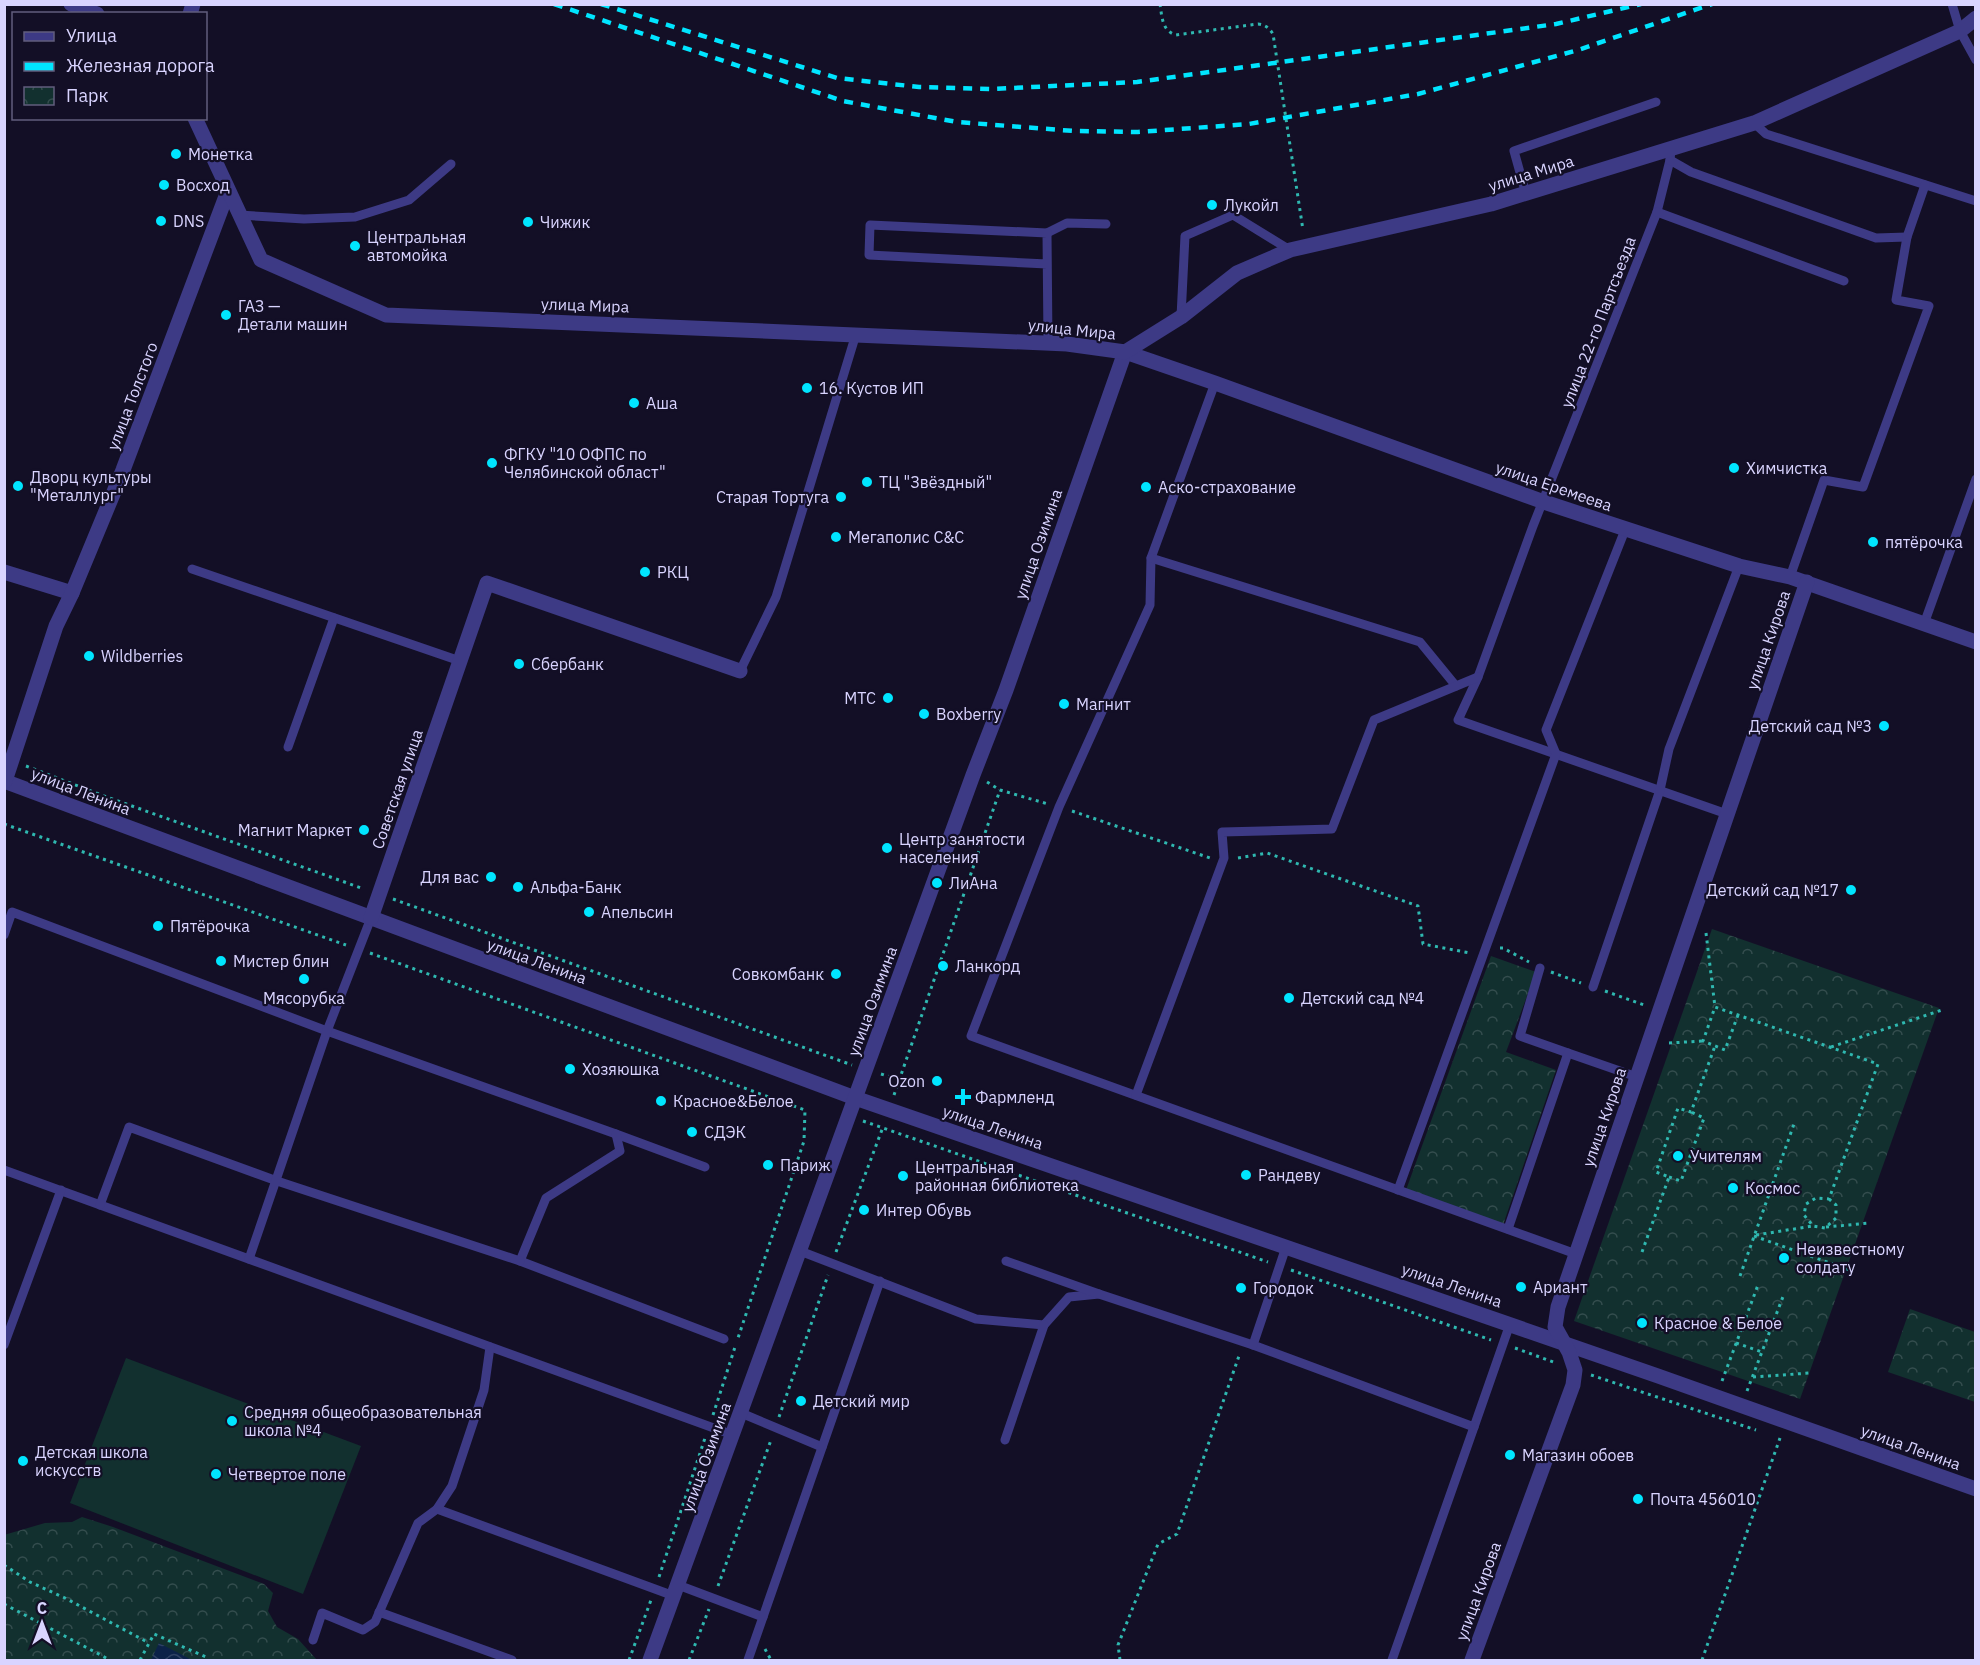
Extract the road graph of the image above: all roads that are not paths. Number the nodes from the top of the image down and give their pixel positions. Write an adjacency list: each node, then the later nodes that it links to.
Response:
1 (71, 4): 3 (street)
2 (1952, 4): 5 (lane)
3 (92, 12)
4 (1976, 18): 5 (street, улица Мира)
5 (1960, 31): 6 (lane); 9 (street, улица Мира)
6 (1976, 60)
7 (1656, 102): 14 (lane)
8 (196, 120): 13 (street, улица Мира)
9 (1754, 123): 10 (street, улица Мира); 12 (lane)
10 (1670, 155): 14 (street, улица Мира); 16 (lane, улица 22-го Партсъезда); 20 (lane)
11 (451, 164): 17 (lane)
12 (1925, 185): 15 (lane); 20 (lane)
13 (228, 191): 17 (street, улица Мира); 38 (street, улица Толстого)
14 (1526, 194): 21 (street, улица Мира)
15 (1976, 201)
16 (1657, 213): 23 (lane); 30 (lane, улица 22-го Партсъезда)
17 (239, 215): 25 (street, улица Мира)
18 (1106, 224): 19 (lane)
19 (1047, 233): 22 (lane); 22 (lane)
20 (1907, 237): 36 (lane)
21 (1298, 248): 24 (street, улица Мира); 24 (lane)
22 (1047, 264): 26 (lane)
23 (1844, 281)
24 (1181, 317): 27 (street, улица Мира)
25 (856, 334): 26 (street, улица Мира); 43 (lane)
26 (1048, 343): 27 (street, улица Мира)
27 (1125, 352): 28 (street, улица Еремеева); 59 (street, улица Озимина)
28 (1215, 383): 30 (street, улица Еремеева); 32 (lane)
29 (1976, 479): 40 (lane)
30 (1544, 502): 31 (street, улица Еремеева); 44 (lane, улица 22-го Партсъезда)
31 (1625, 530): 33 (street, улица Еремеева); 47 (lane)
32 (1150, 558): 45 (lane); 58 (lane)
33 (1739, 566): 36 (street, улица Еремеева); 49 (lane)
34 (192, 569): 39 (lane)
35 (4, 572): 38 (street)
36 (1790, 577): 37 (street, улица Еремеева)
37 (1807, 582): 40 (street, улица Еремеева); 50 (street, улица Кирова)
38 (72, 593): 48 (street, улица Толстого)
39 (334, 618): 42 (lane); 46 (lane)
40 (1924, 624): 41 (street, улица Еремеева)
41 (1976, 642)
42 (460, 661): 43 (street, Советская улица); 51 (street, Советская улица)
43 (740, 671)
44 (1478, 676): 45 (lane); 47 (lane, улица 22-го Партсъезда)
45 (1456, 686): 58 (lane)
46 (288, 747)
47 (1556, 754): 49 (lane); 65 (lane)
48 (5, 781): 51 (street, улица Ленина)
49 (1660, 790): 50 (lane); 54 (lane)
50 (1727, 814): 57 (street, улица Кирова)
51 (371, 918): 55 (lane, Советская улица); 59 (street, улица Ленина)
52 (4, 935): 55 (lane)
53 (1540, 968): 56 (lane)
54 (1593, 987)
55 (327, 1031): 60 (lane); 63 (lane, Советская улица)
56 (1568, 1053): 57 (lane); 67 (lane)
57 (1637, 1077): 70 (street, улица Кирова)
58 (1136, 1095): 65 (lane)
59 (855, 1098): 68 (street, улица Ленина); 69 (street, улица Озимина)
60 (616, 1134): 61 (lane); 72 (lane)
61 (705, 1167)
62 (4, 1170): 64 (lane)
63 (277, 1181): 66 (lane); 71 (lane, Советская улица); 72 (lane)
64 (61, 1190): 66 (lane); 81 (lane)
65 (1398, 1190): 67 (lane)
66 (100, 1204): 71 (lane)
67 (1508, 1229): 70 (lane)
68 (1286, 1247): 76 (street, улица Ленина); 80 (lane)
69 (800, 1251): 74 (lane); 83 (street, улица Озимина)
70 (1576, 1254): 79 (street, улица Кирова)
71 (249, 1259): 82 (lane)
72 (520, 1261): 78 (lane)
73 (1006, 1261): 75 (lane)
74 (880, 1281): 77 (lane); 87 (lane)
75 (1100, 1294): 77 (lane); 80 (lane)
76 (1510, 1324): 79 (street, улица Ленина); 84 (lane)
77 (1044, 1325): 86 (lane)
78 (724, 1339)
79 (1562, 1342): 88 (street, улица Ленина); 98 (street, улица Кирова)
80 (1249, 1344): 84 (lane)
81 (4, 1345)
82 (490, 1347): 85 (lane); 89 (lane)
83 (741, 1413): 85 (street, улица Озимина); 87 (lane)
84 (1474, 1427): 97 (lane)
85 (733, 1435): 90 (street, улица Озимина)
86 (1005, 1440)
87 (822, 1447): 92 (lane)
88 (1976, 1489)
89 (437, 1509): 90 (lane); 91 (lane)
90 (676, 1591): 92 (lane); 95 (street, улица Озимина)
91 (379, 1612): 93 (lane); 94 (lane)
92 (763, 1617): 96 (lane)
93 (313, 1640)
94 (512, 1660)
95 (650, 1660)
96 (748, 1660)
97 (1392, 1660)
98 (1472, 1660)

